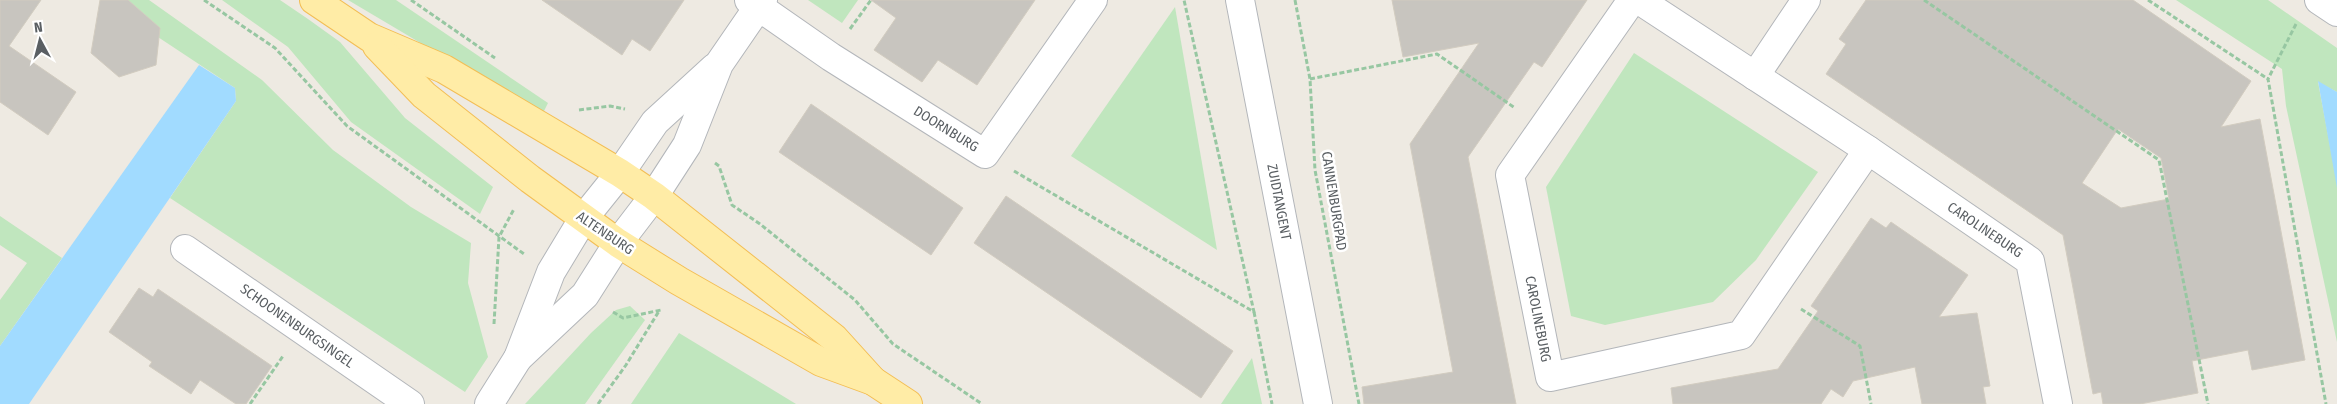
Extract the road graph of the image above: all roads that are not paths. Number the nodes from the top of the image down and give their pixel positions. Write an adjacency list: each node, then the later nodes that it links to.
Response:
1 (314, 0): 10 (main road, ALTENBURG)
2 (1093, 0): 7 (street, DOORNBURG)
3 (1240, 0): 24 (street, ZUIDTANGENT)
4 (1632, 0): 13 (street, CAROLINEBURG)
5 (1639, 0): 12 (street, CAROLINEBURG)
6 (1806, 0): 12 (street)
7 (757, 2): 11 (street)
8 (2309, 9): 9 (street)
9 (2337, 12)
10 (369, 38): 14 (main road, ALTENBURG); 16 (main road, ALTENBURG)
11 (719, 64): 14 (street); 15 (street)
12 (1756, 76): 13 (street, CAROLINEBURG)
13 (1868, 150): 25 (street, CAROLINEBURG)
14 (620, 173): 15 (main road, ALTENBURG); 16 (street)
15 (654, 196): 17 (street); 20 (main road, ALTENBURG)
16 (583, 219): 17 (main road, ALTENBURG); 19 (street)
17 (618, 243): 19 (street); 20 (main road, ALTENBURG)
18 (185, 249): 21 (street, SCHOONENBURGSINGEL)
19 (518, 358): 22 (street)
20 (873, 381): 23 (main road, ALTENBURG)
21 (410, 404)
22 (489, 404)
23 (908, 404)
24 (1318, 404)
25 (2058, 404)

